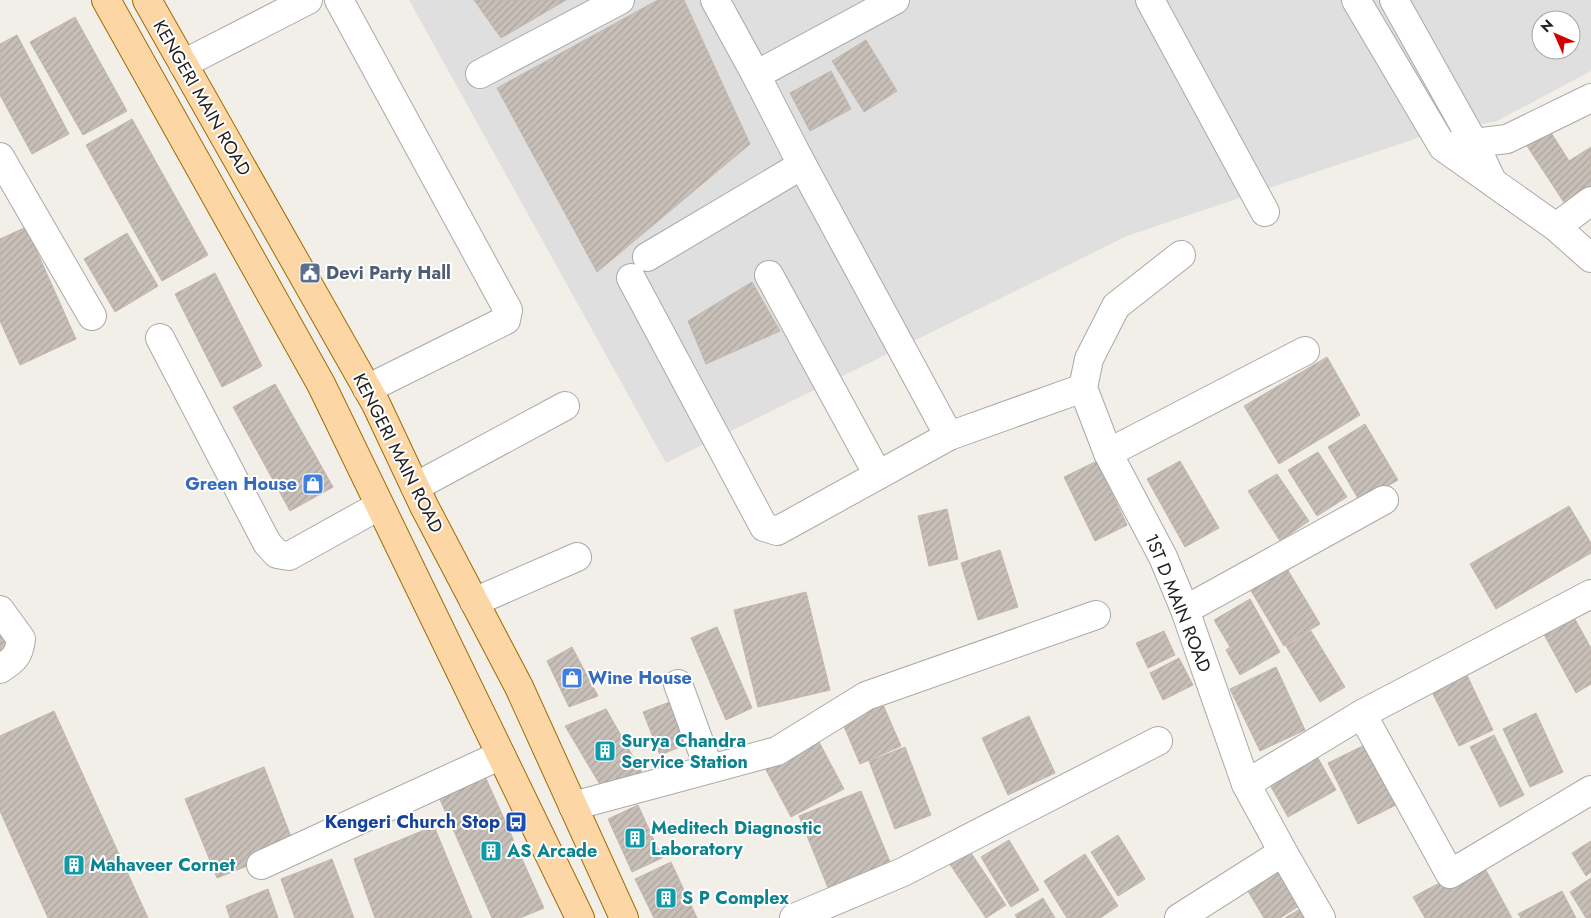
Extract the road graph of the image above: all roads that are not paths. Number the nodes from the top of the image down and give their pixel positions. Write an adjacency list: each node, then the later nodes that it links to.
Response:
1 (106, 0): 37 (main road, KENGERI MAIN ROAD)
2 (147, 0): 11 (main road, KENGERI MAIN ROAD)
3 (308, 0): 11 (street)
4 (339, 0): 30 (street)
5 (620, 0): 12 (street)
6 (715, 0): 13 (street)
7 (894, 0): 13 (street)
8 (1150, 0): 21 (street)
9 (1356, 0): 16 (street)
10 (1394, 0): 15 (street)
11 (183, 64): 30 (main road, KENGERI MAIN ROAD)
12 (480, 74)
13 (756, 75): 18 (street)
14 (1591, 98): 15 (street)
15 (1474, 143): 16 (street); 19 (street)
16 (1443, 147): 19 (street)
17 (0, 157): 26 (street)
18 (798, 157): 32 (street); 34 (street)
19 (1493, 182): 22 (street)
20 (1591, 201): 22 (street)
21 (1265, 212)
22 (1556, 227): 24 (street)
23 (1180, 255): 29 (street, 1ST D MAIN ROAD)
24 (1591, 258)
25 (769, 275): 34 (street)
26 (92, 316)
27 (160, 338): 37 (street)
28 (1304, 351): 33 (street)
29 (1084, 388): 32 (street); 33 (street, 1ST D MAIN ROAD)
30 (367, 389): 35 (main road, KENGERI MAIN ROAD)
31 (565, 406): 35 (street)
32 (950, 436): 34 (street)
33 (1108, 453): 42 (street, 1ST D MAIN ROAD)
34 (878, 476)
35 (415, 487): 40 (main road, KENGERI MAIN ROAD)
36 (1384, 500): 42 (street)
37 (380, 506): 48 (main road, KENGERI MAIN ROAD)
38 (577, 557): 40 (street)
39 (1591, 594): 46 (street)
40 (474, 602): 52 (main road, KENGERI MAIN ROAD)
41 (0, 610): 44 (street)
42 (1185, 610): 50 (street, 1ST D MAIN ROAD)
43 (1096, 615): 49 (street)
44 (0, 669)
45 (678, 684): 49 (street)
46 (1362, 714): 50 (street); 51 (street)
47 (1158, 741): 57 (street)
48 (501, 756): 54 (street); 55 (main road, KENGERI MAIN ROAD)
49 (709, 769): 52 (street)
50 (1246, 784): 53 (street, 1ST D MAIN ROAD)
51 (1591, 790)
52 (573, 806): 56 (main road, KENGERI MAIN ROAD)
53 (1282, 852): 58 (street); 59 (street, 1ST D MAIN ROAD)
54 (261, 864)
55 (580, 918)
56 (624, 918)
57 (794, 918)
58 (1179, 918)
59 (1321, 918)

